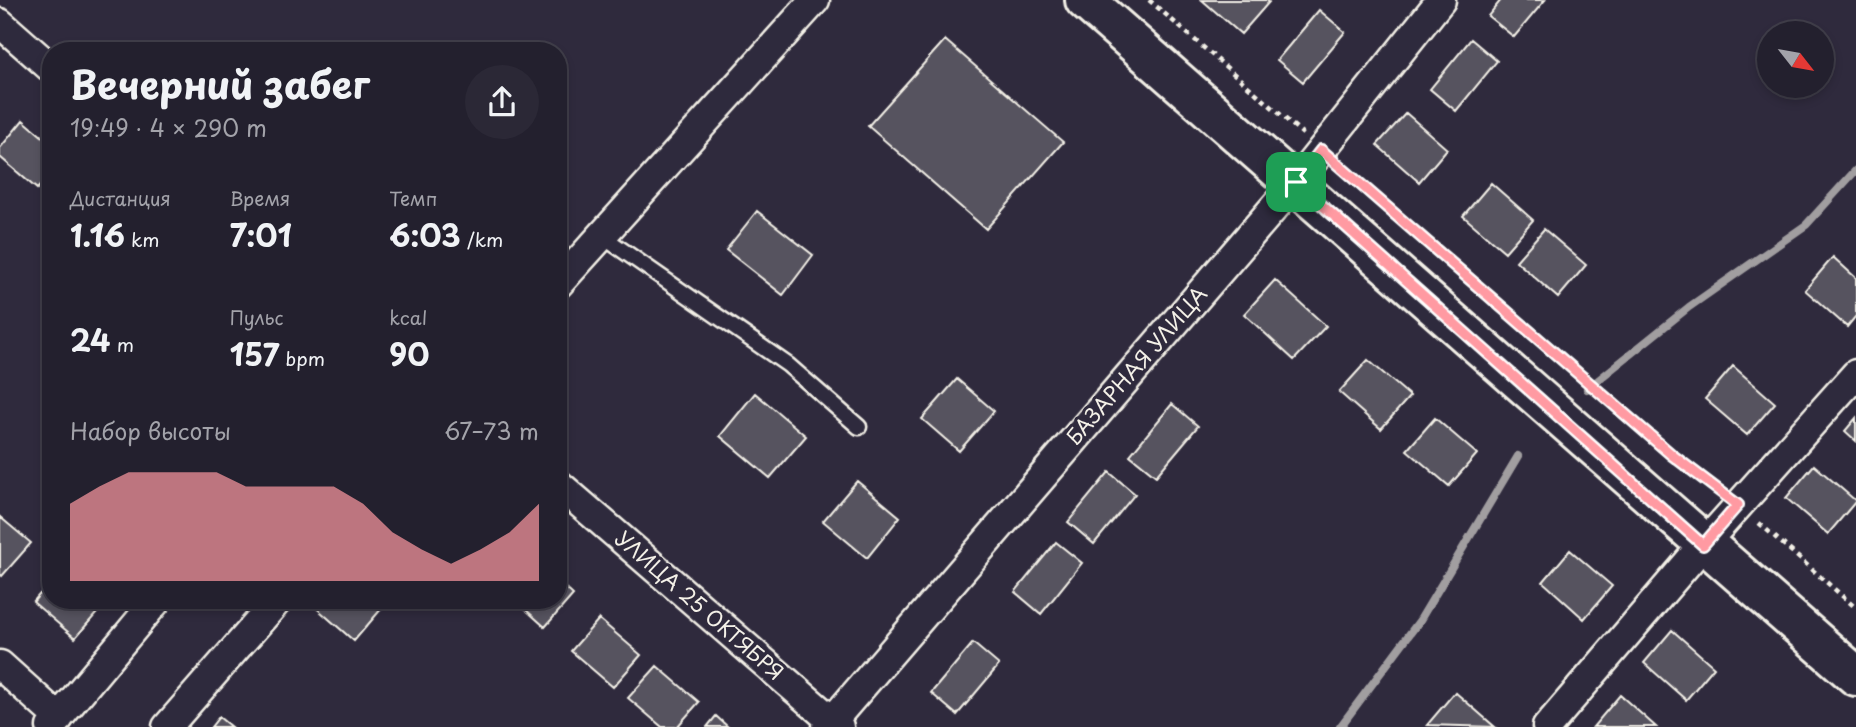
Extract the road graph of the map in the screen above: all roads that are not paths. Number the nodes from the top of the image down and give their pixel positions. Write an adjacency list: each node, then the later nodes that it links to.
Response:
1 (815, 0): 7 (street)
2 (1086, 0): 6 (main road)
3 (1441, 0): 6 (street, БАЗАРНАЯ УЛИЦА)
4 (0, 23): 5 (street)
5 (42, 60)
6 (1296, 182): 12 (main road); 18 (street, БАЗАРНАЯ УЛИЦА)
7 (602, 236): 8 (street); 10 (lane)
8 (567, 274)
9 (1856, 373): 12 (street)
10 (859, 427)
11 (567, 492): 18 (street, УЛИЦА 25 ОКТЯБРЯ)
12 (1703, 545): 16 (main road); 20 (street)
13 (150, 609): 17 (street)
14 (270, 609): 19 (street)
15 (0, 665): 17 (street)
16 (1856, 676)
17 (55, 723)
18 (832, 725)
19 (167, 727)
20 (1547, 727)

